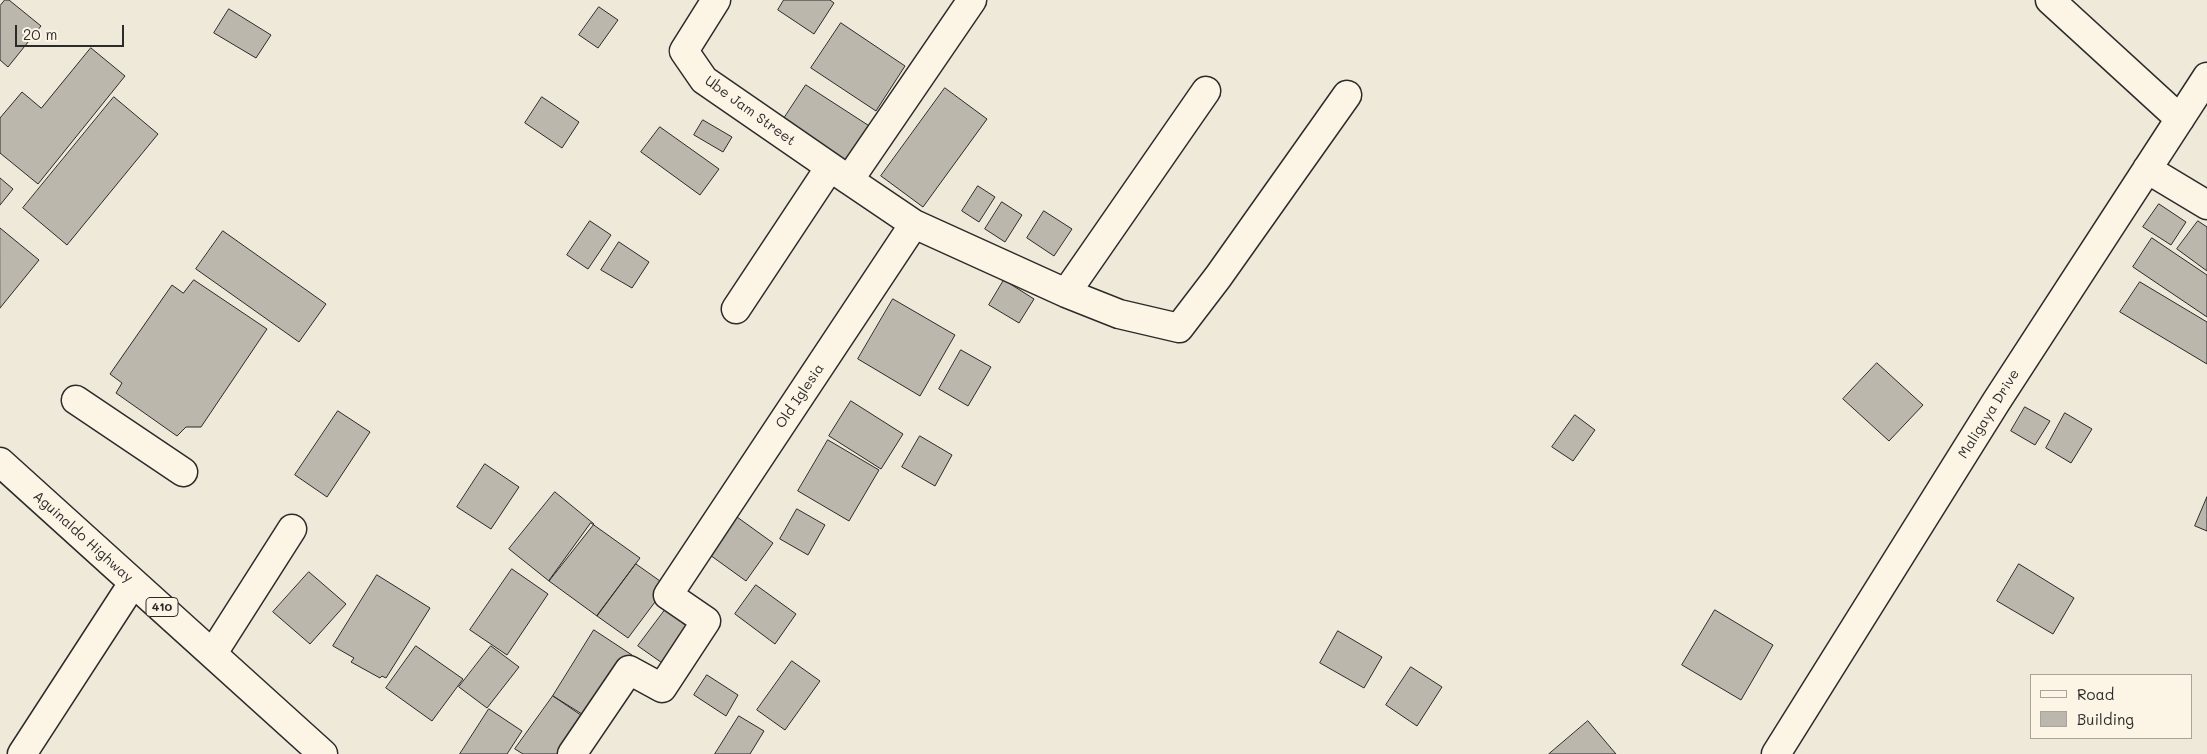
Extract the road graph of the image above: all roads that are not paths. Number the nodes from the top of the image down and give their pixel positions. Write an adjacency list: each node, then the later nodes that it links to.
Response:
1 (716, 0): 9 (street, Ube Jam Street)
2 (972, 0): 9 (street)
3 (2050, 0): 7 (street)
4 (2207, 77): 7 (street, Maligaya Drive)
5 (1206, 91): 12 (street)
6 (1347, 95): 12 (street)
7 (2180, 119): 8 (street, Maligaya Drive)
8 (2147, 170): 10 (street); 23 (street, Maligaya Drive)
9 (839, 174): 11 (street); 13 (street)
10 (2207, 205)
11 (914, 224): 12 (street); 22 (street, Old Iglesia)
12 (1066, 292)
13 (736, 309)
14 (76, 400): 16 (street)
15 (0, 462): 18 (street, Aguinaldo Highway / 410)
16 (183, 472)
17 (292, 529): 19 (street)
18 (134, 582): 19 (street, Aguinaldo Highway / 410); 20 (street)
19 (213, 653): 21 (street, Aguinaldo Highway / 410)
20 (22, 754)
21 (323, 754)
22 (572, 754)
23 (1776, 754)

